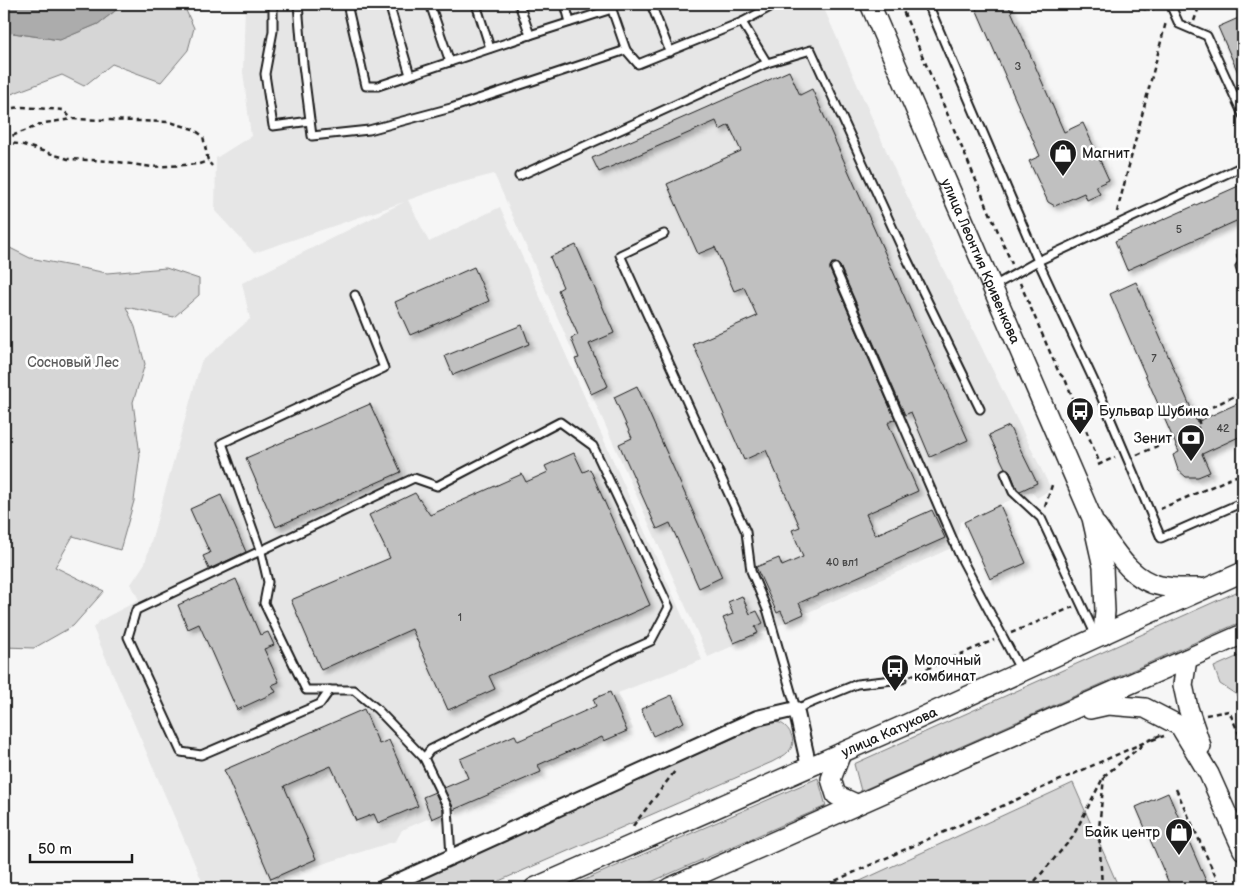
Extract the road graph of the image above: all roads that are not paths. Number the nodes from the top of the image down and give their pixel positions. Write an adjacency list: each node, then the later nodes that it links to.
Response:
1 (273, 4): 25 (lane)
2 (298, 4): 25 (lane)
3 (348, 4): 23 (lane)
4 (389, 4): 23 (lane)
5 (430, 4): 21 (lane)
6 (476, 4): 18 (lane)
7 (519, 4): 17 (lane)
8 (565, 4): 15 (lane)
9 (651, 4): 20 (lane)
10 (776, 4): 16 (lane)
11 (870, 4): 33 (main road, улица Леонтия Кривенкова)
12 (928, 4): 29 (lane)
13 (1170, 4): 24 (lane)
14 (611, 7): 15 (lane); 19 (lane)
15 (570, 22): 17 (lane)
16 (742, 22): 20 (lane); 22 (lane)
17 (530, 35): 18 (lane)
18 (490, 48): 21 (lane)
19 (626, 50): 20 (lane); 25 (lane)
20 (670, 52)
21 (450, 62): 23 (lane)
22 (767, 63): 27 (lane); 35 (lane)
23 (410, 75)
24 (1243, 115)
25 (310, 121)
26 (1243, 166): 29 (lane)
27 (519, 176)
28 (664, 234): 48 (lane)
29 (1038, 261): 33 (lane); 37 (lane)
30 (1240, 267): 32 (lane)
31 (835, 268): 45 (lane)
32 (1243, 275)
33 (992, 287): 38 (main road, улица Леонтия Кривенкова)
34 (355, 295): 39 (lane)
35 (980, 409)
36 (1005, 473): 43 (lane)
37 (1243, 502)
38 (1092, 518): 41 (main road); 43 (main road)
39 (261, 552): 47 (lane); 47 (lane); 52 (lane)
40 (1243, 572): 41 (main road, улица Катукова)
41 (1208, 588): 43 (main road, улица Катукова)
42 (1243, 634): 44 (main road)
43 (1100, 636): 45 (main road, улица Катукова)
44 (1187, 659): 49 (main road); 50 (main road)
45 (1021, 672): 51 (main road, улица Катукова)
46 (902, 679): 48 (lane)
47 (330, 690): 52 (lane)
48 (796, 708): 53 (street); 56 (street)
49 (1062, 714): 50 (main road); 54 (main road)
50 (1179, 726): 55 (main road)
51 (841, 753): 53 (main road, улица Катукова); 54 (main road)
52 (424, 758): 56 (lane)
53 (809, 767): 58 (main road, улица Катукова)
54 (856, 804): 59 (main road)
55 (1243, 850)
56 (451, 857): 57 (street)
57 (384, 888)
58 (534, 888)
59 (669, 888)

